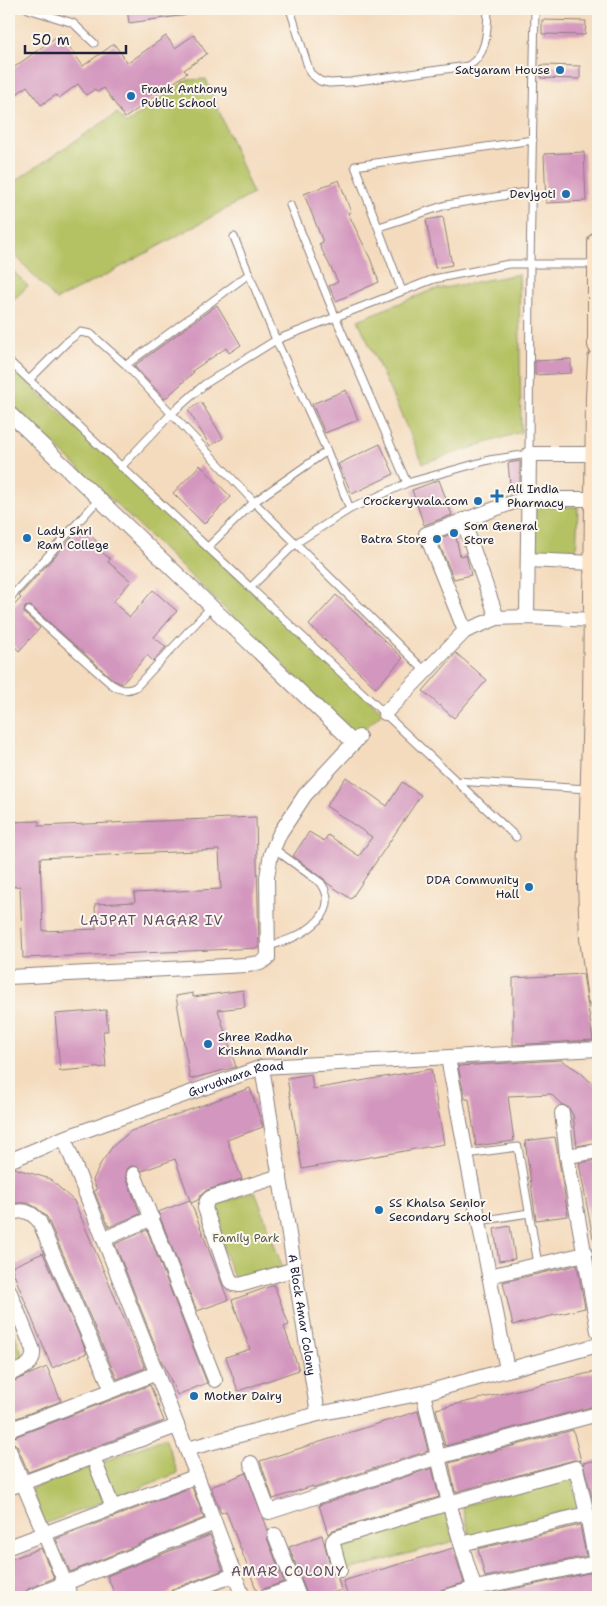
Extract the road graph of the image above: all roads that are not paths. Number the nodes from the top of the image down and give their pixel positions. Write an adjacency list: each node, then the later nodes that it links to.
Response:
1 (28, 9): 5 (lane)
2 (290, 9): 3 (lane)
3 (488, 9)
4 (535, 9): 6 (lane)
5 (94, 43)
6 (533, 140): 7 (lane); 9 (lane)
7 (532, 191): 9 (lane); 12 (lane)
8 (290, 205): 17 (lane)
9 (378, 227): 15 (lane)
10 (234, 237): 14 (lane)
11 (598, 242): 13 (street)
12 (530, 264): 13 (lane); 15 (lane); 29 (lane)
13 (598, 264): 16 (street)
14 (249, 274): 18 (lane); 22 (lane)
15 (402, 291): 17 (lane)
16 (598, 314): 19 (street)
17 (335, 316): 18 (lane); 31 (lane)
18 (276, 340): 26 (lane); 28 (lane)
19 (598, 345)
20 (598, 359): 24 (street)
21 (9, 361): 23 (lane)
22 (126, 365): 23 (lane); 26 (lane)
23 (29, 380): 30 (lane)
24 (597, 397): 27 (street)
25 (9, 413): 33 (street)
26 (172, 413): 30 (lane); 35 (lane)
27 (597, 450): 29 (street); 32 (street)
28 (327, 451): 35 (lane); 36 (lane)
29 (529, 454): 31 (lane); 34 (street)
30 (121, 467): 40 (lane)
31 (407, 483): 36 (lane)
32 (596, 490): 34 (street); 38 (street)
33 (99, 499): 44 (lane); 45 (street)
34 (529, 499): 37 (street); 41 (street)
35 (254, 502): 39 (lane); 40 (lane)
36 (350, 509): 39 (lane)
37 (463, 520): 49 (street); 50 (street)
38 (596, 529): 42 (street)
39 (296, 543): 43 (lane); 52 (lane)
40 (208, 547): 43 (lane)
41 (528, 560): 42 (street); 48 (street)
42 (596, 569): 47 (street)
43 (250, 588): 54 (lane)
44 (9, 599)
45 (211, 607): 46 (lane); 60 (street)
46 (29, 611)
47 (595, 615): 48 (street); 51 (street)
48 (527, 617): 49 (street)
49 (497, 618): 50 (street)
50 (466, 630): 52 (street)
51 (596, 661): 53 (street)
52 (425, 671): 54 (street)
53 (596, 704): 55 (street)
54 (385, 713): 56 (lane)
55 (595, 743): 57 (street)
56 (456, 781): 57 (lane); 58 (lane)
57 (595, 789): 59 (street)
58 (516, 837)
59 (594, 839): 61 (street)
60 (274, 848): 63 (street); 63 (lane)
61 (593, 882): 62 (street)
62 (594, 938): 65 (street)
63 (268, 946): 64 (street)
64 (9, 977)
65 (598, 999)
66 (598, 1049): 67 (street, Gurudwara Road)
67 (448, 1058): 68 (street, Gurudwara Road); 72 (street)
68 (262, 1067): 70 (street, Gurudwara Road); 76 (street, A Block Amar Colony)
69 (562, 1114): 73 (street)
70 (64, 1138): 74 (street, Gurudwara Road); 81 (street)
71 (598, 1151): 73 (street)
72 (466, 1154): 77 (lane); 80 (street)
73 (567, 1156): 82 (street)
74 (9, 1161)
75 (134, 1174): 79 (street)
76 (280, 1176): 84 (street, A Block Amar Colony); 84 (street)
77 (529, 1213): 80 (lane); 83 (lane)
78 (9, 1214): 93 (street)
79 (152, 1218): 81 (street); 92 (street)
80 (479, 1221): 85 (street)
81 (104, 1239): 90 (street)
82 (585, 1254): 83 (street); 87 (street)
83 (538, 1264): 85 (street)
84 (295, 1268): 95 (street, A Block Amar Colony)
85 (489, 1276): 89 (street)
86 (9, 1290): 91 (street)
87 (598, 1331)
88 (598, 1345): 89 (street)
89 (507, 1370): 94 (street)
90 (157, 1373): 93 (street); 97 (street)
91 (9, 1374)
92 (215, 1380)
93 (112, 1390): 98 (street)
94 (423, 1393): 95 (street); 102 (street)
95 (318, 1414): 99 (street)
96 (598, 1414): 102 (street)
97 (177, 1426): 99 (street); 101 (street)
98 (9, 1430)
99 (186, 1449): 104 (street)
100 (9, 1450): 105 (street)
101 (93, 1457): 105 (street); 107 (street)
102 (438, 1457): 103 (street); 106 (street)
103 (251, 1463)
104 (197, 1476): 107 (street); 109 (street)
105 (15, 1486): 110 (street)
106 (449, 1503): 108 (street); 112 (street); 115 (street)
107 (113, 1508): 110 (street)
108 (587, 1514): 112 (street); 114 (street)
109 (214, 1524): 116 (street); 117 (street)
110 (45, 1532): 113 (street); 117 (street)
111 (275, 1535): 118 (street)
112 (461, 1544): 119 (street)
113 (9, 1547)
114 (597, 1562): 119 (street)
115 (340, 1570)
116 (234, 1575): 122 (street); 123 (street)
117 (66, 1583): 120 (street); 121 (street)
118 (297, 1592): 124 (street)
119 (475, 1593): 125 (street)
120 (31, 1597)
121 (71, 1597)
122 (176, 1597)
123 (242, 1597)
124 (266, 1597)
125 (446, 1597)

